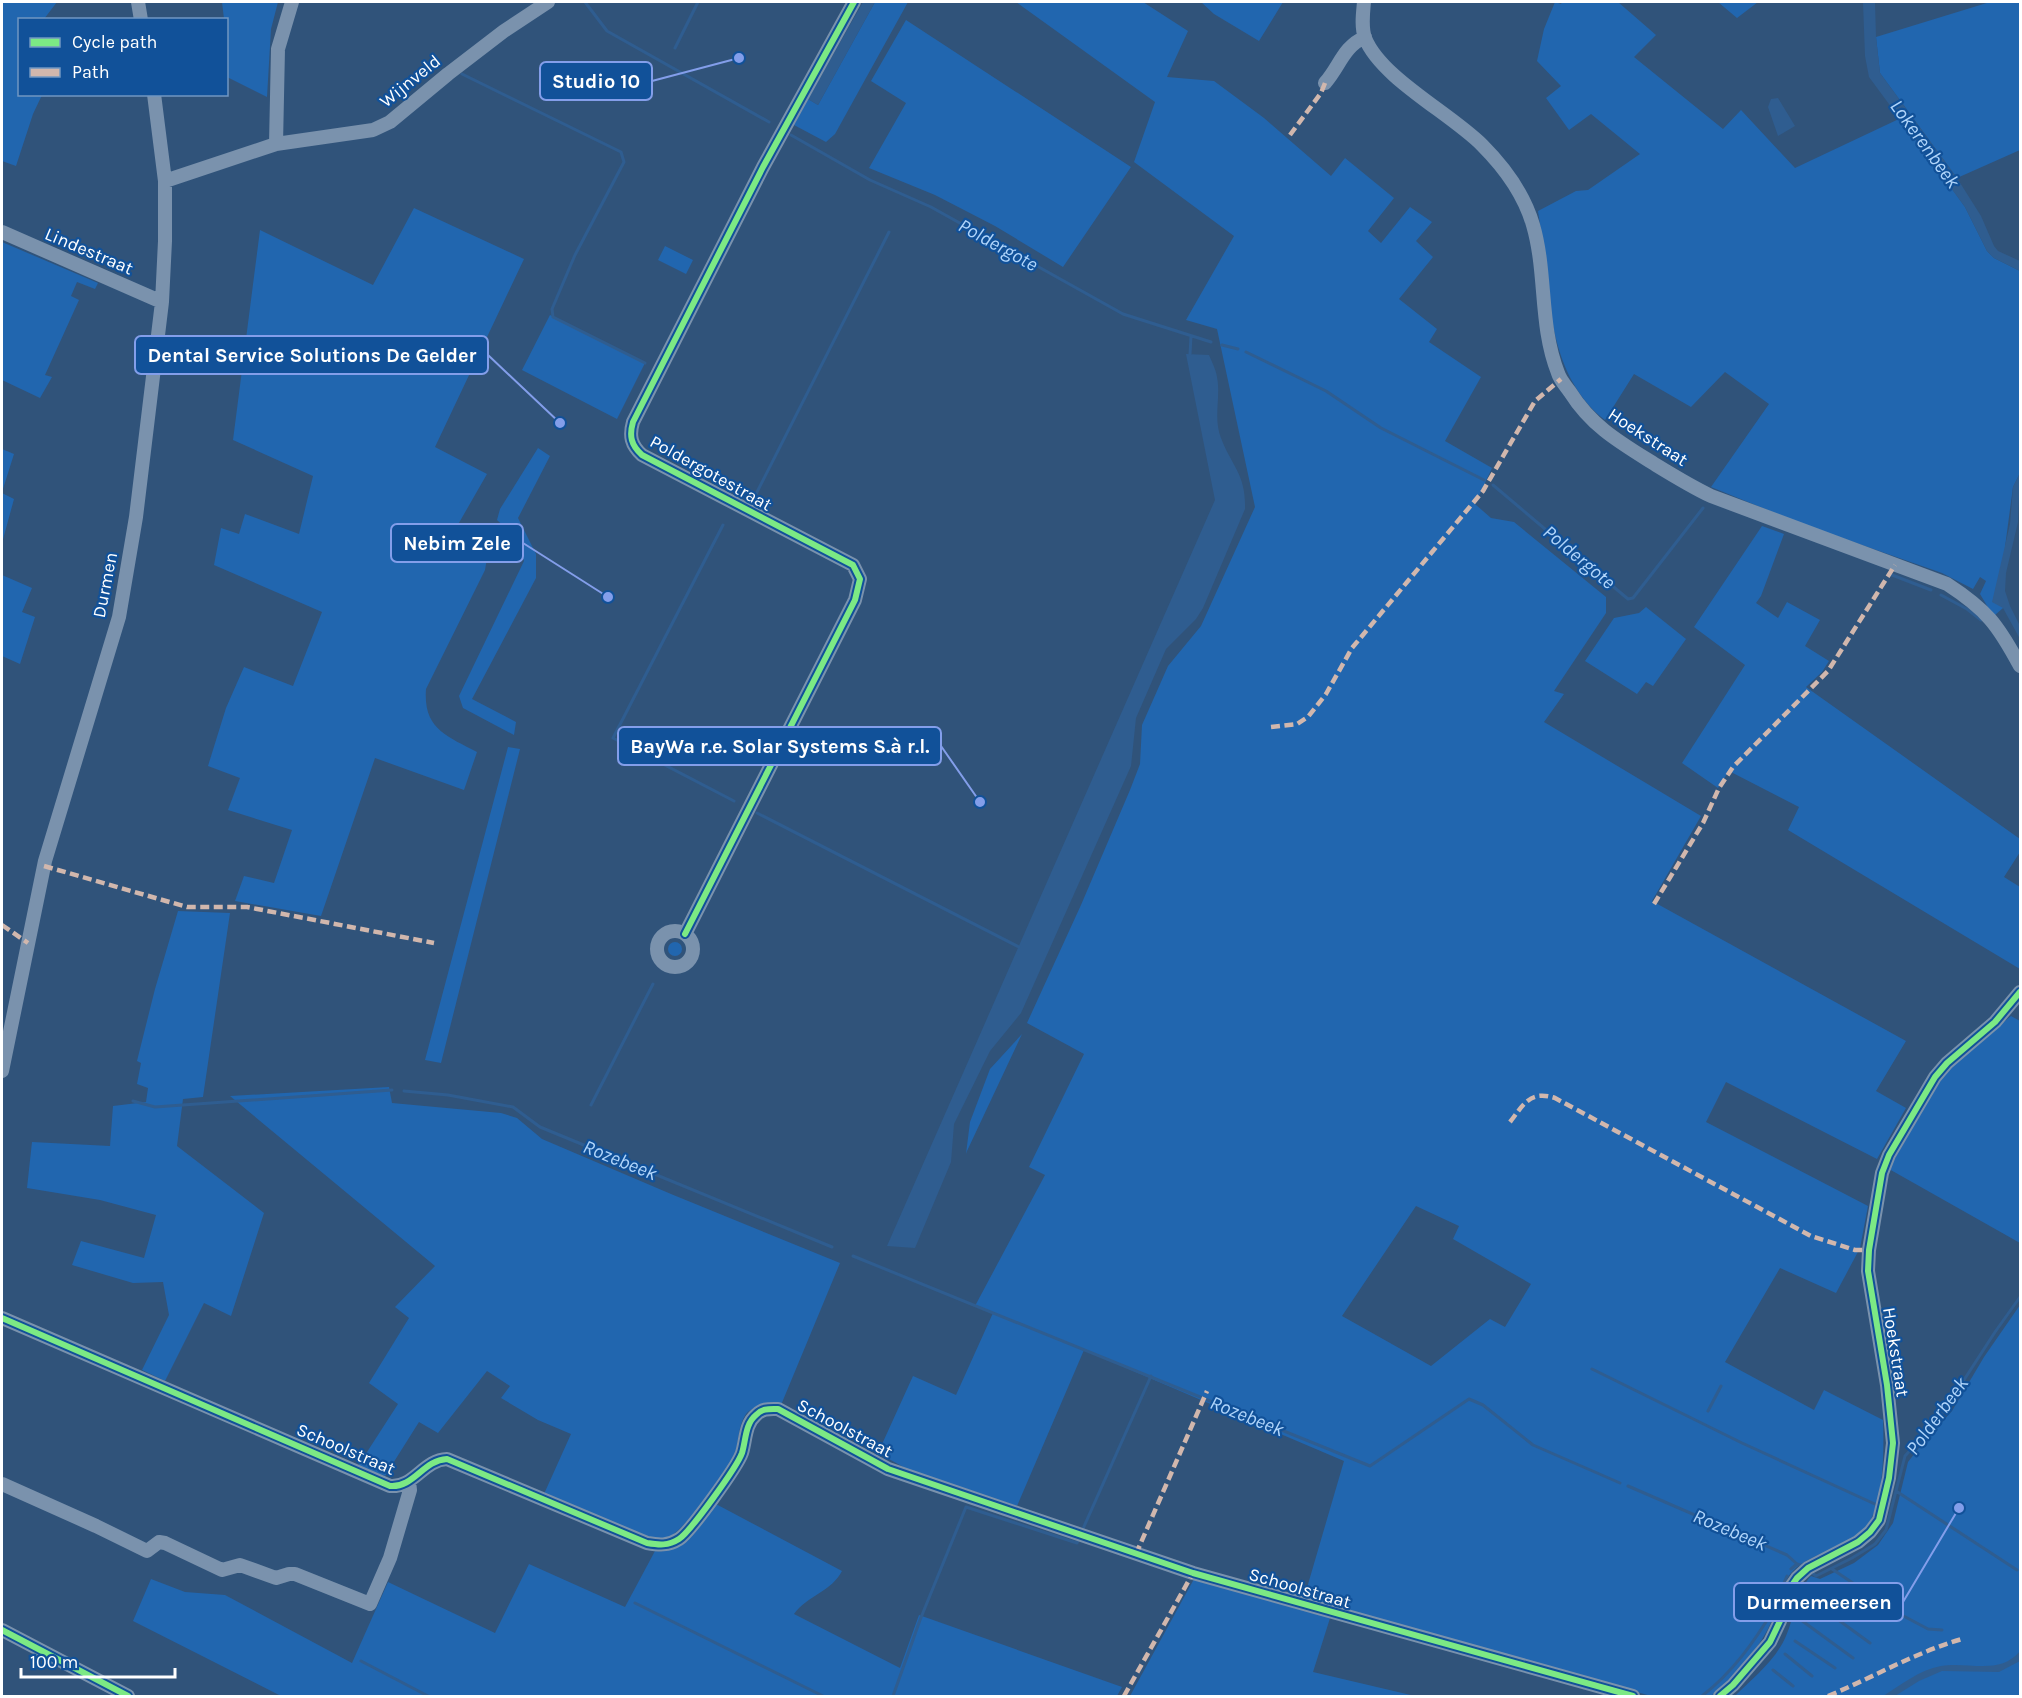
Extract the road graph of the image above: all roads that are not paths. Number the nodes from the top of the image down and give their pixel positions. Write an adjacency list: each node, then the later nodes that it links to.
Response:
1 (138, 2): 6 (street)
2 (292, 2): 10 (street)
3 (548, 2): 10 (street, Wijnveld)
4 (854, 2): 15 (street, Poldergotestraat)
5 (1364, 2): 7 (street)
6 (141, 18)
7 (1365, 37): 8 (street); 14 (street, Hoekstraat)
8 (1324, 83)
9 (154, 96): 11 (street, Durmen)
10 (276, 144): 11 (street, Wijnveld)
11 (165, 182): 13 (street, Durmen)
12 (2, 232): 13 (street, Lindestraat)
13 (162, 302): 17 (street, Durmen)
14 (2020, 666)
15 (685, 934)
16 (2020, 992): 24 (street, Hoekstraat)
17 (2, 1071)
18 (2, 1318): 19 (street, Schoolstraat)
19 (409, 1481): 20 (street); 23 (street, Schoolstraat)
20 (2, 1484)
21 (2, 1630): 22 (street)
22 (128, 1696)
23 (1633, 1696)
24 (1720, 1696)

